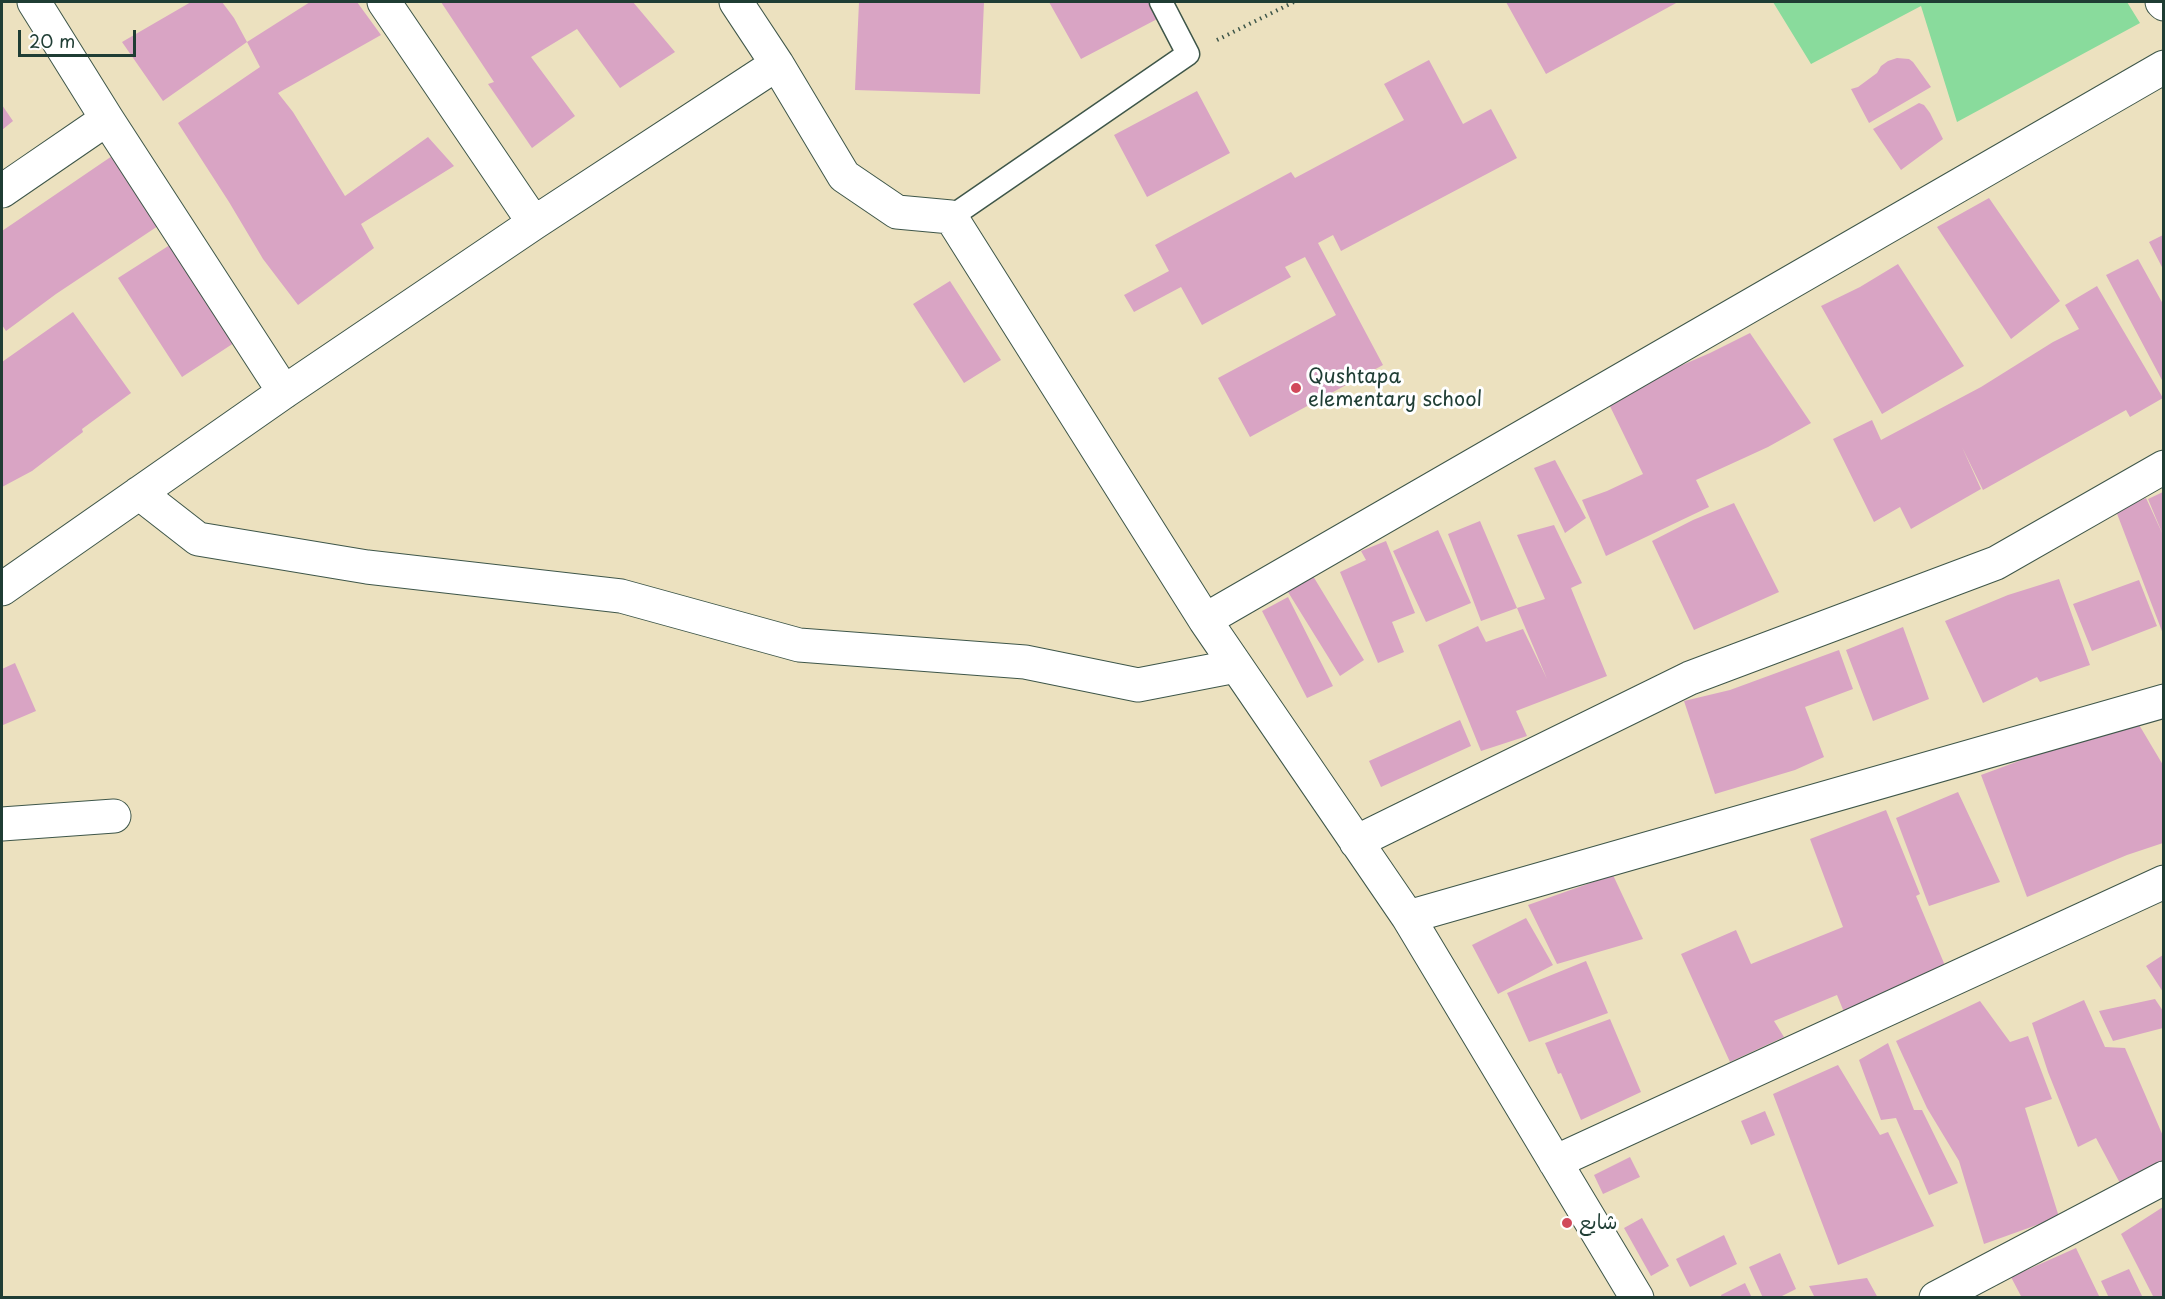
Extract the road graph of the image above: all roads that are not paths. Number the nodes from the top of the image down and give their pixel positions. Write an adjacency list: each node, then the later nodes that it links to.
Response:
1 (34, 2): 7 (street)
2 (384, 2): 10 (street)
3 (736, 2): 5 (street)
4 (1161, 2): 9 (lane)
5 (777, 64): 9 (street); 10 (street)
6 (2163, 67): 15 (street)
7 (106, 119): 8 (street); 11 (street)
8 (2, 190)
9 (951, 217): 15 (street)
10 (534, 223): 11 (street)
11 (284, 392): 13 (street)
12 (2163, 466): 20 (street)
13 (139, 493): 14 (street); 16 (street)
14 (2, 589)
15 (1205, 620): 16 (street)
16 (1236, 666): 20 (street)
17 (2163, 701): 22 (street)
18 (114, 816): 19 (street)
19 (2, 824)
20 (1356, 842): 22 (street)
21 (2163, 882): 23 (street)
22 (1408, 917): 23 (street)
23 (1555, 1162): 25 (street)
24 (2163, 1178): 26 (street)
25 (1637, 1298)
26 (1936, 1298)

